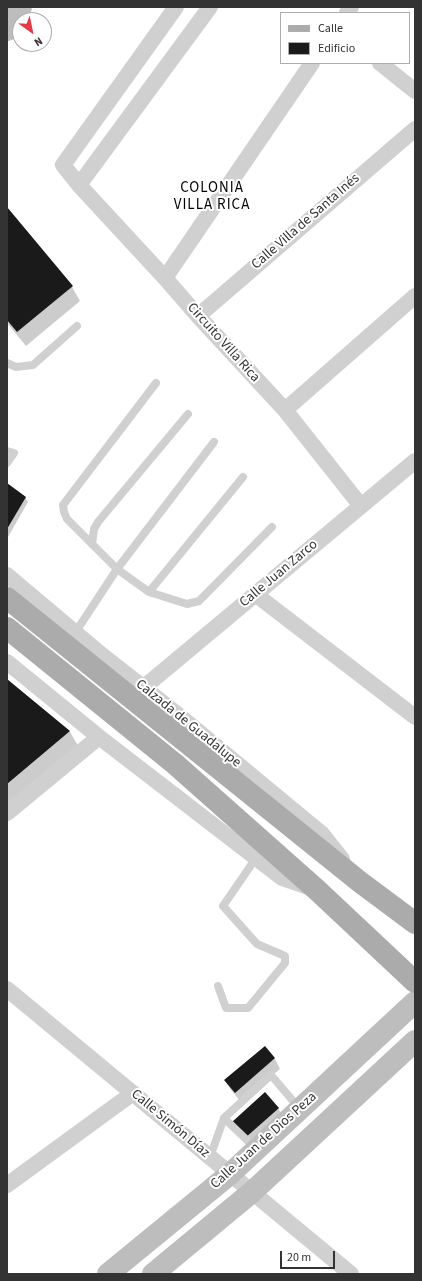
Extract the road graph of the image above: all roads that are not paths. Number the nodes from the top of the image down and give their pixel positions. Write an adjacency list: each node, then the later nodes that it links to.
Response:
1 (20, 7): 4 (main road); 5 (main road)
2 (176, 7): 10 (street, Circuito Villa Rica)
3 (207, 8): 10 (street)
4 (7, 21)
5 (7, 30)
6 (311, 64): 11 (street)
7 (381, 64): 8 (street)
8 (415, 91)
9 (415, 129): 13 (street, Calle Villa de Santa Inés)
10 (79, 185): 11 (street, Circuito Villa Rica)
11 (165, 278): 13 (street, Circuito Villa Rica)
12 (415, 296): 17 (street)
13 (198, 316): 17 (street, Circuito Villa Rica)
14 (77, 326): 15 (lane)
15 (7, 363)
16 (156, 384): 26 (lane)
17 (285, 410): 24 (street, Circuito Villa Rica)
18 (188, 414): 26 (lane)
19 (214, 442): 27 (lane)
20 (7, 451): 21 (lane)
21 (7, 463)
22 (413, 467): 24 (street, Calle Juan Zarco)
23 (243, 477): 29 (lane)
24 (361, 506): 30 (street, Calle Juan Zarco)
25 (272, 527): 29 (lane)
26 (92, 544): 27 (lane)
27 (117, 569): 29 (lane); 33 (lane)
28 (7, 575): 33 (street, Calzada de Guadalupe)
29 (149, 592)
30 (255, 594): 35 (street, Calle Juan Zarco); 36 (street)
31 (7, 598): 40 (main road, Calzada de Guadalupe)
32 (7, 628): 41 (main road)
33 (75, 633): 35 (street, Calzada de Guadalupe)
34 (7, 662): 37 (street)
35 (143, 688): 40 (street, Calzada de Guadalupe)
36 (415, 717)
37 (99, 737): 38 (street); 39 (street)
38 (7, 813)
39 (256, 858): 41 (street); 44 (lane)
40 (360, 882): 42 (main road, Calzada de Guadalupe)
41 (317, 890): 43 (main road)
42 (415, 923)
43 (415, 982)
44 (218, 986)
45 (7, 989): 48 (street, Calle Simón Díaz)
46 (415, 1002): 49 (main road, Calle Juan de Dios Peza)
47 (415, 1041): 55 (main road, Calle Juan de Dios Peza)
48 (133, 1093): 52 (street, Calle Simón Díaz); 54 (street)
49 (300, 1109): 50 (lane); 51 (main road, Calle Juan de Dios Peza)
50 (224, 1118): 51 (lane); 52 (lane)
51 (256, 1149): 53 (main road, Calle Juan de Dios Peza)
52 (210, 1157): 53 (street, Calle Simón Díaz)
53 (230, 1174): 55 (street, Calle Simón Díaz); 57 (main road, Calle Juan de Dios Peza)
54 (7, 1185)
55 (252, 1192): 56 (street, Calle Simón Díaz); 58 (main road, Calle Juan de Dios Peza)
56 (345, 1272)
57 (108, 1274)
58 (154, 1274)

